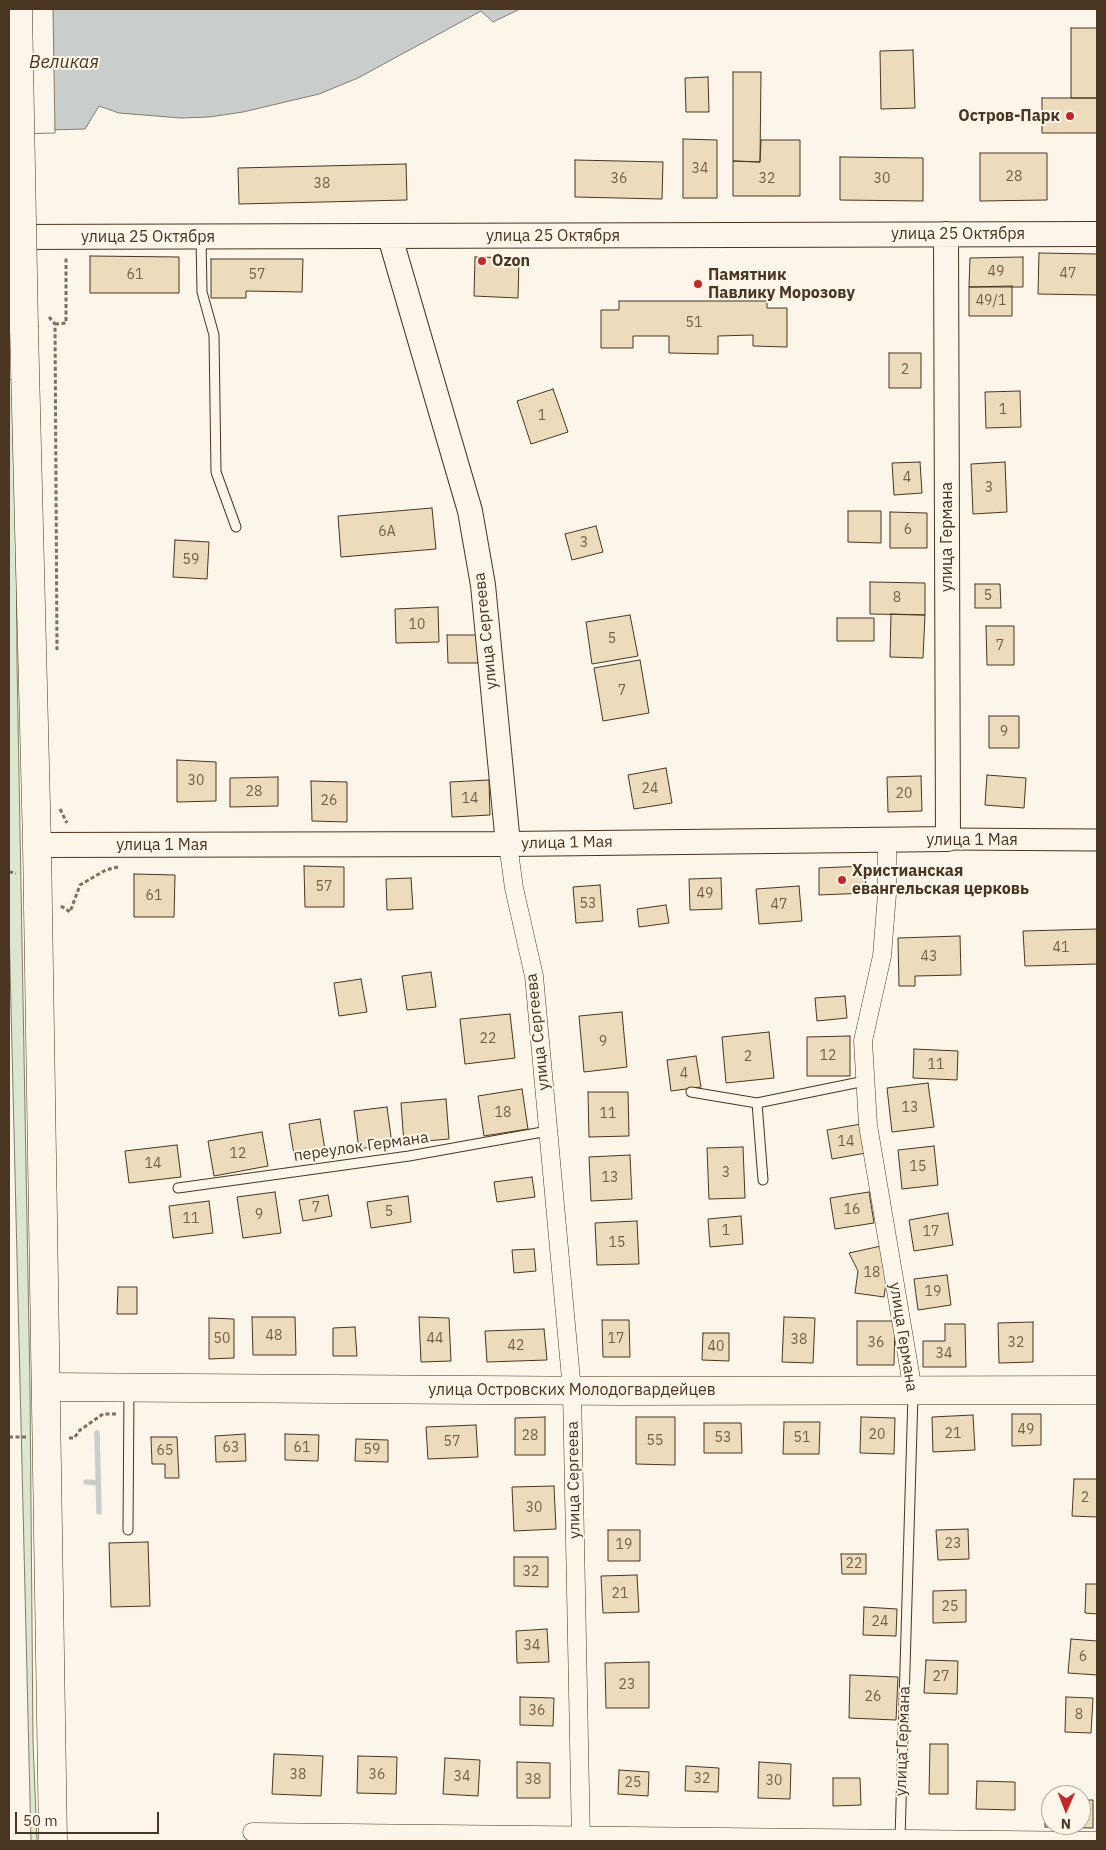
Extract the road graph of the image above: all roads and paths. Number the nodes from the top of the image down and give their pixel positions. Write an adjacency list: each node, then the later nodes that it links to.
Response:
1 (18, 9): 18 (main road, bridge)
2 (946, 234): 3 (main road, улица 25 Октября); 7 (main road, улица 25 Октября); 14 (main road, улица Германа)
3 (1097, 234)
4 (9, 237): 5 (main road, улица 25 Октября)
5 (66, 237): 6 (main road, улица 25 Октября); 9 (path)
6 (201, 237): 7 (main road, улица 25 Октября); 10 (lane)
7 (390, 237): 17 (main road, улица Сергеева)
8 (48, 308): 9 (path)
9 (55, 324): 11 (path)
10 (236, 527)
11 (57, 654)
12 (58, 804): 13 (path)
13 (74, 827)
14 (948, 839): 15 (main road, улица 1 Мая); 16 (street, улица 1 Мая)
15 (887, 840): 17 (main road, улица 1 Мая); 22 (street, улица Германа)
16 (1097, 840)
17 (508, 844): 18 (main road, улица 1 Мая); 25 (street, улица Сергеева)
18 (37, 845): 21 (main road)
19 (125, 866): 21 (path)
20 (9, 872): 21 (path)
21 (38, 890): 28 (main road)
22 (865, 1081): 24 (lane); 32 (street, улица Германа)
23 (691, 1092): 24 (lane)
24 (757, 1103): 26 (lane)
25 (548, 1131): 27 (lane, переулок Германа); 30 (street, улица Сергеева)
26 (763, 1180)
27 (178, 1188)
28 (47, 1387): 29 (main road, улица Островских Молодогвардейцев); 37 (main road)
29 (129, 1387): 30 (main road, улица Островских Молодогвардейцев); 33 (lane)
30 (572, 1390): 32 (main road, улица Островских Молодогвардейцев); 35 (street, улица Сергеева)
31 (1097, 1390): 32 (main road, улица Островских Молодогвардейцев)
32 (913, 1391): 36 (lane, улица Германа)
33 (128, 1530)
34 (252, 1832): 35 (street)
35 (581, 1838): 36 (street)
36 (900, 1839): 38 (street)
37 (53, 1841)
38 (1097, 1841)

